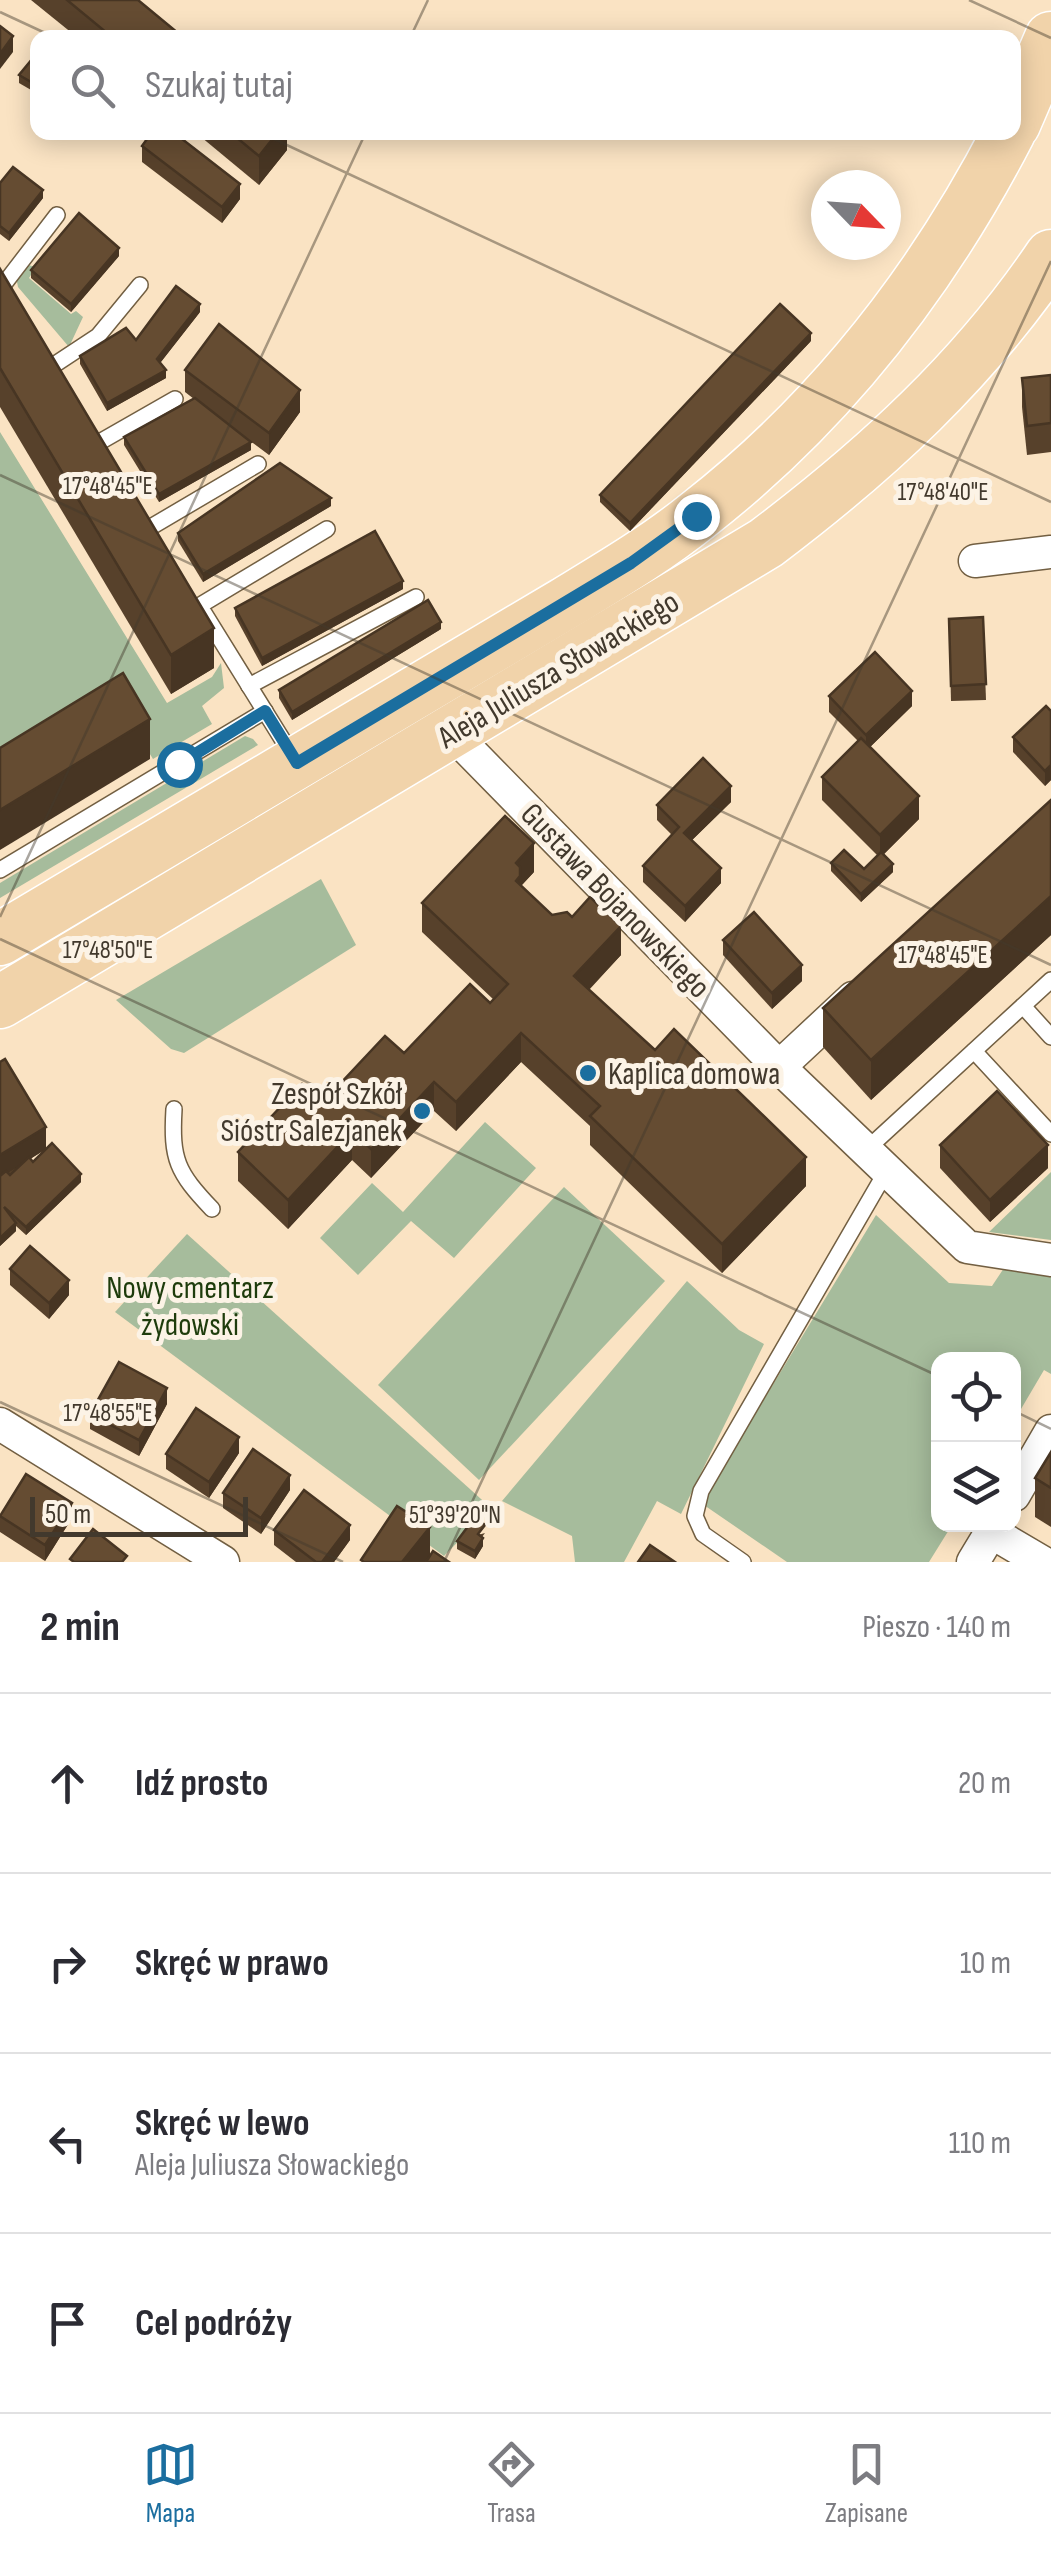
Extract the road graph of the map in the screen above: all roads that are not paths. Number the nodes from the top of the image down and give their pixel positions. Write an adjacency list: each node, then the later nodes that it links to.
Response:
1 (1051, 38): 2 (main road)
2 (1021, 108)
3 (1005, 140): 25 (main road, Aleja Juliusza Słowackiego)
4 (57, 215): 7 (lane)
5 (1051, 256): 24 (main road, Aleja Juliusza Słowackiego)
6 (140, 285): 10 (lane)
7 (0, 287): 8 (lane)
8 (11, 304)
9 (41, 351): 10 (lane)
10 (51, 367): 11 (lane)
11 (60, 382)
12 (174, 399): 13 (lane)
13 (88, 428)
14 (258, 464): 16 (lane)
15 (327, 529): 21 (lane)
16 (161, 543)
17 (1051, 552): 18 (street)
18 (975, 561)
19 (190, 590): 21 (lane)
20 (416, 596): 22 (lane)
21 (199, 606): 22 (lane)
22 (249, 686): 23 (lane)
23 (265, 711): 25 (lane); 26 (lane)
24 (452, 733): 30 (main road, Aleja Juliusza Słowackiego); 34 (street, Gustawa Bojanowskiego)
25 (297, 763): 27 (main road, Aleja Juliusza Słowackiego)
26 (0, 870)
27 (0, 939)
28 (879, 974): 34 (street)
29 (1051, 980): 31 (lane)
30 (0, 1002)
31 (1022, 1006): 32 (lane); 33 (lane)
32 (1051, 1037)
33 (974, 1050): 36 (lane); 37 (lane)
34 (779, 1067): 37 (street, Gustawa Bojanowskiego)
35 (174, 1109): 38 (lane)
36 (1051, 1134)
37 (877, 1160): 39 (street, Gustawa Bojanowskiego); 46 (lane)
38 (212, 1209)
39 (1051, 1260)
40 (0, 1424): 45 (street)
41 (1051, 1431): 42 (street)
42 (1021, 1483)
43 (992, 1532): 47 (street)
44 (1000, 1532): 48 (street)
45 (223, 1562)
46 (743, 1562)
47 (974, 1562)
48 (1042, 1562)

